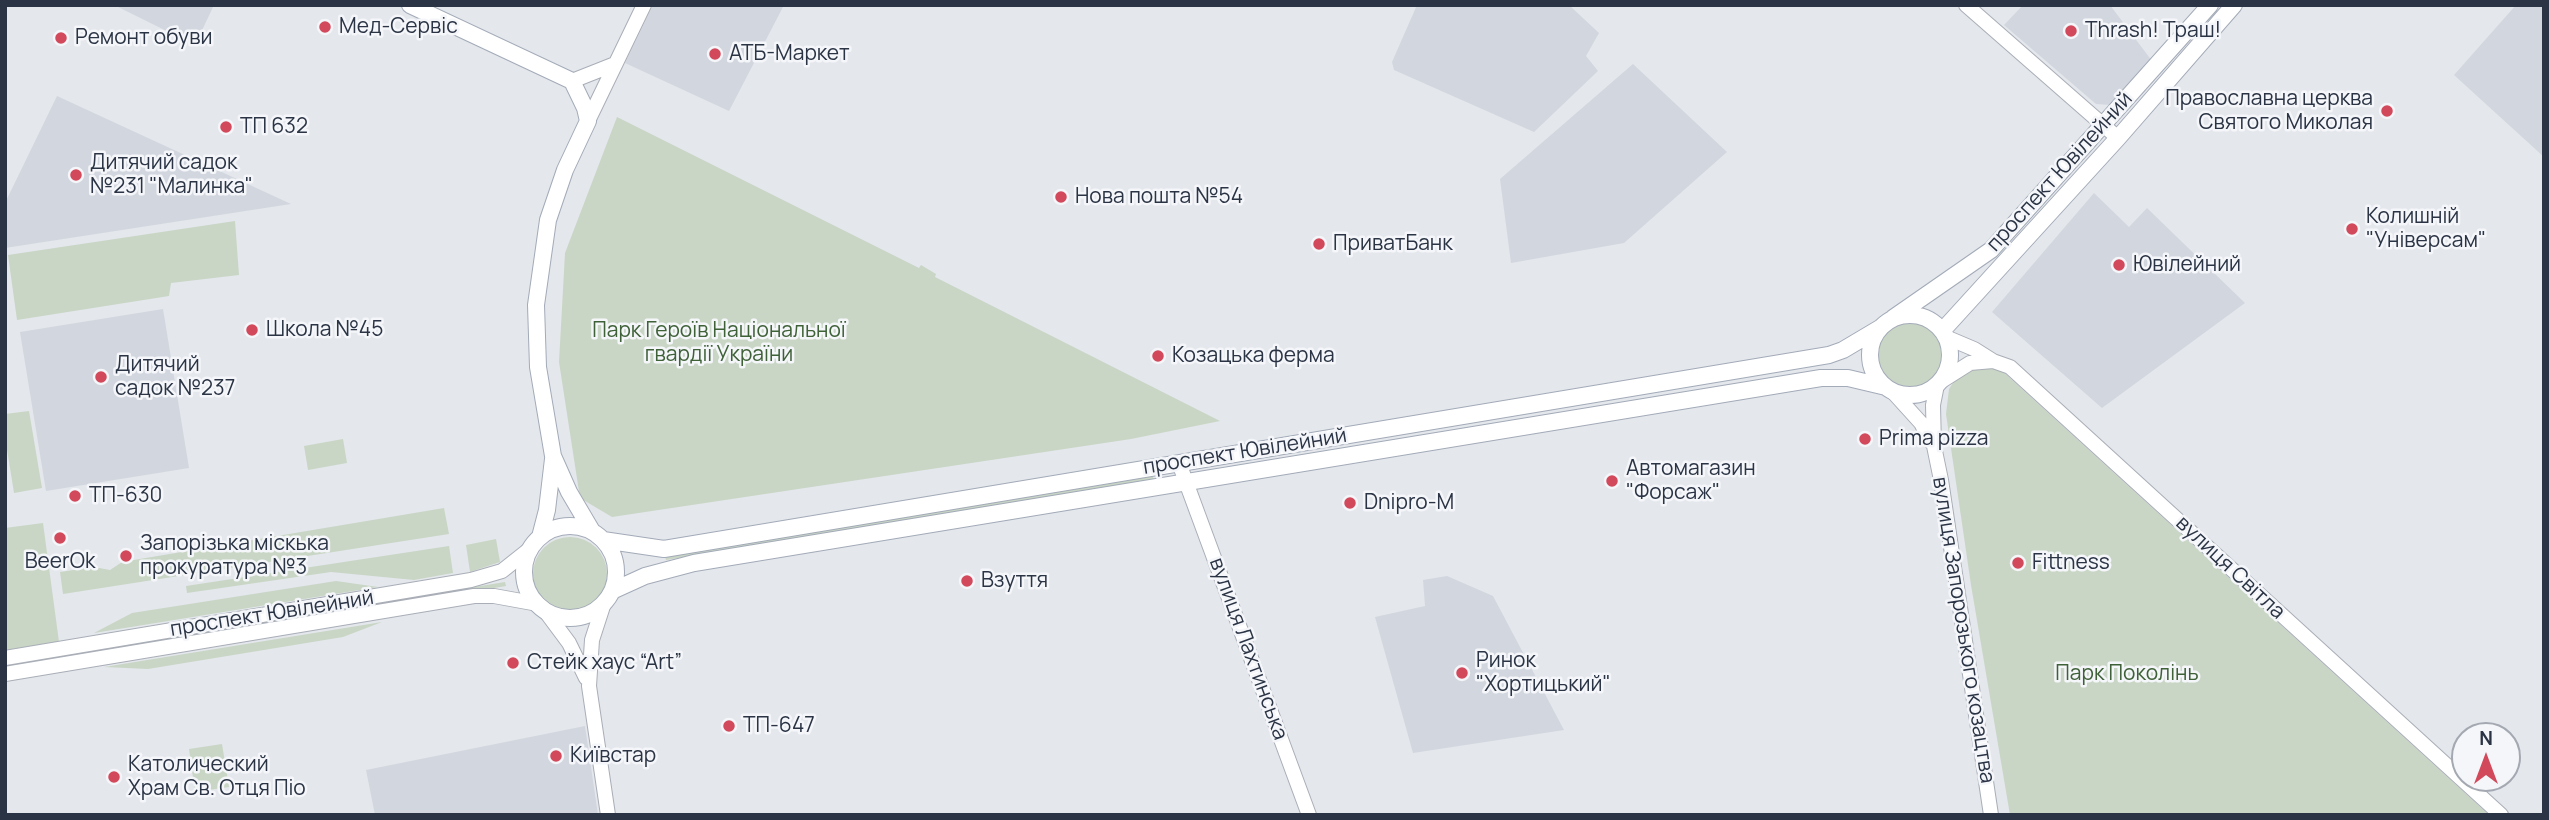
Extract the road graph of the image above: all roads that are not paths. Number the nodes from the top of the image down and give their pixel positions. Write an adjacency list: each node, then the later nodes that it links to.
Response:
1 (410, 5): 7 (main road)
2 (644, 5): 6 (street)
3 (1966, 5): 9 (street)
4 (2210, 5): 9 (main road, проспект Ювілейний)
5 (2234, 5): 10 (main road, проспект Ювілейний)
6 (615, 64): 7 (street); 8 (street)
7 (572, 82): 8 (main road)
8 (588, 121): 17 (main road)
9 (2103, 126): 10 (street); 11 (main road, проспект Ювілейний)
10 (2118, 138): 12 (main road, проспект Ювілейний)
11 (1886, 323): 12 (main road); 15 (main road); 18 (main road, проспект Ювілейний)
12 (1945, 334): 13 (street, вулиця Світла); 14 (main road)
13 (1993, 361): 14 (street); 30 (street, вулиця Світла)
14 (1939, 384): 15 (main road); 16 (street, вулиця Запорозького козацтва)
15 (1889, 389): 16 (street, вулиця Запорозького козацтва); 19 (main road, проспект Ювілейний)
16 (1934, 446): 29 (street, вулиця Запорозького козацтва)
17 (553, 456): 20 (main road); 21 (main road)
18 (1180, 463): 19 (street, вулиця Лахтинська); 20 (main road, проспект Ювілейний)
19 (1186, 482): 22 (main road, проспект Ювілейний); 28 (street, вулиця Лахтинська)
20 (598, 536): 21 (main road); 22 (main road)
21 (535, 543): 23 (main road); 24 (street, проспект Ювілейний)
22 (608, 597): 23 (main road); 26 (street)
23 (540, 606): 25 (street, проспект Ювілейний); 26 (street)
24 (5, 658)
25 (5, 674)
26 (589, 686): 27 (street)
27 (608, 815)
28 (1309, 815)
29 (1991, 815)
30 (2501, 815)

